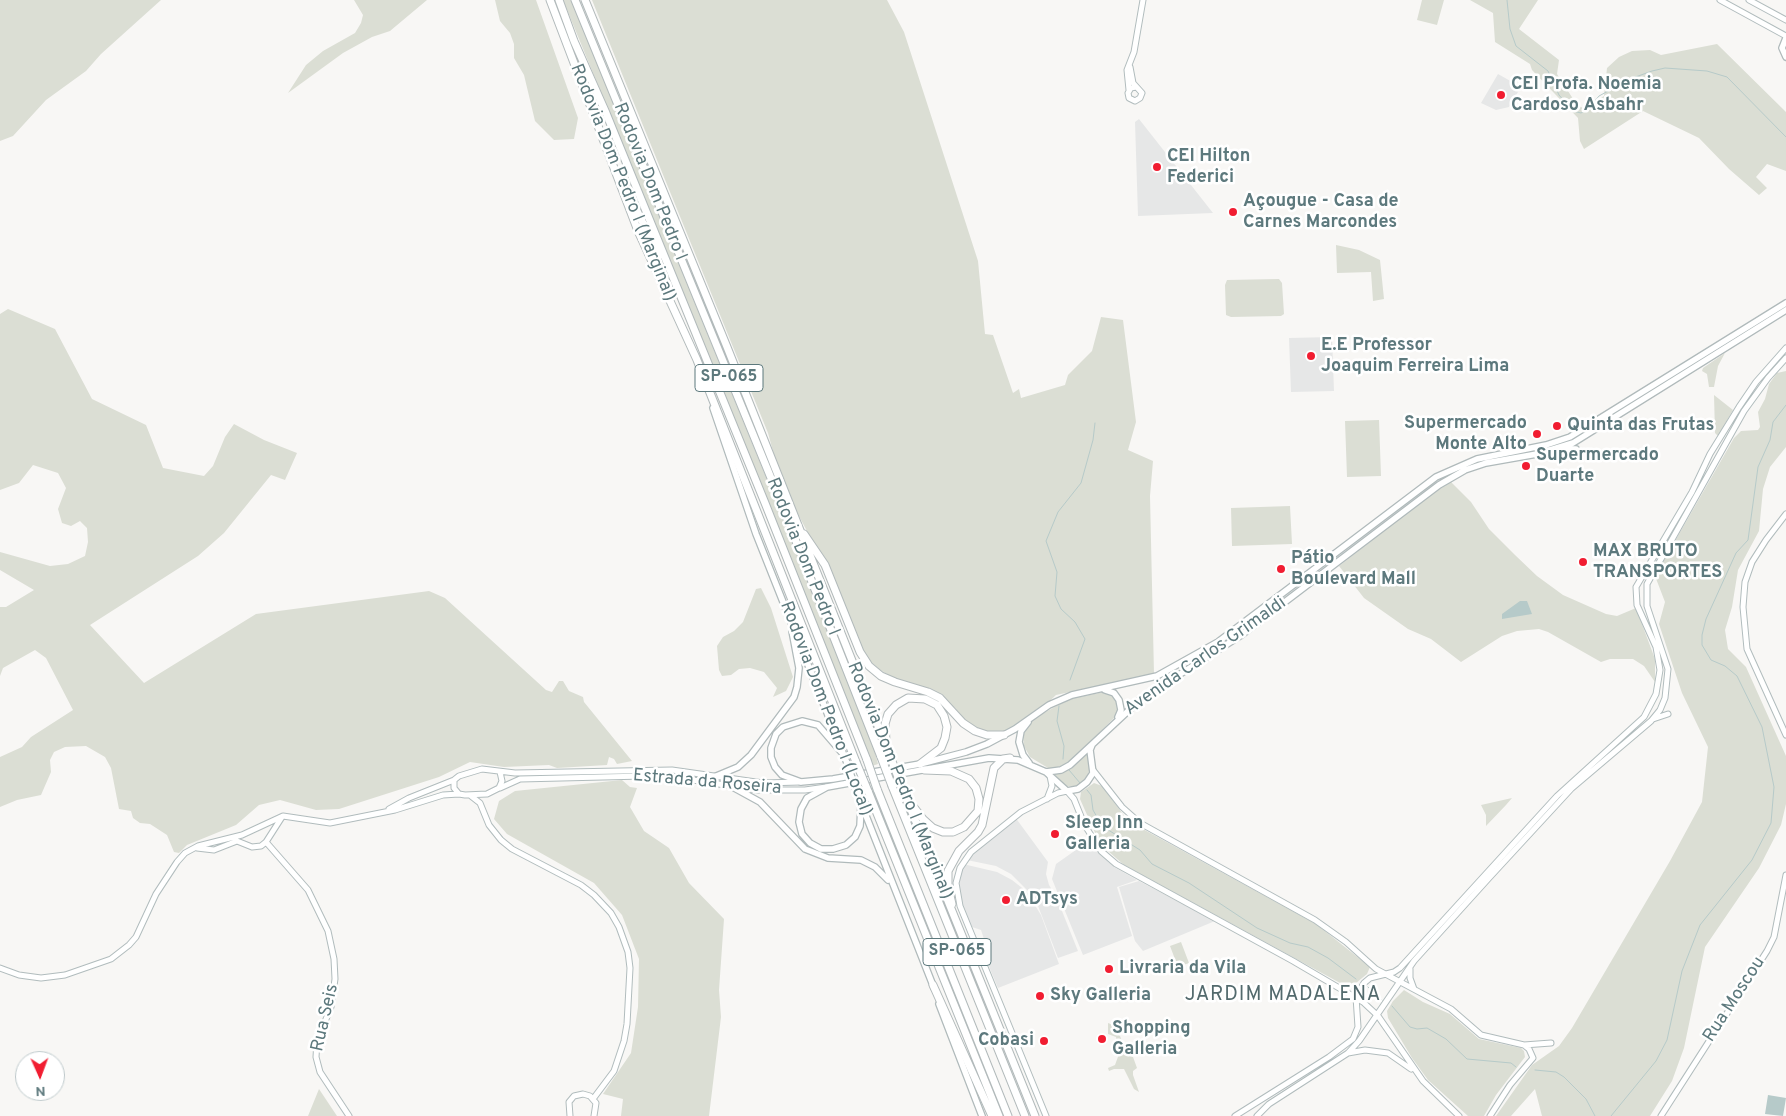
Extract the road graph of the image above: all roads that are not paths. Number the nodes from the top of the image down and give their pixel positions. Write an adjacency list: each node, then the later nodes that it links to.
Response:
1 (550, 0): 14 (highway, Rodovia Dom Pedro I (Marginal) / SP-065)
2 (559, 0): 15 (highway, Rodovia Dom Pedro I / SP-065)
3 (575, 0): 97 (highway, Rodovia Dom Pedro I / SP-065, bridge)
4 (585, 0): 23 (highway, Rodovia Dom Pedro I (Marginal) / SP-065)
5 (1143, 0): 11 (street)
6 (1720, 0): 9 (street)
7 (1748, 0): 8 (street)
8 (1786, 20)
9 (1786, 37): 10 (main road)
10 (1786, 57)
11 (1130, 64): 12 (street); 13 (street)
12 (1136, 87): 13 (street); 13 (street)
13 (1130, 90)
14 (608, 153): 15 (highway); 20 (highway, Rodovia Dom Pedro I (Marginal) / SP-065)
15 (680, 295): 96 (highway, Rodovia Dom Pedro I / SP-065, bridge)
16 (1786, 303): 25 (main road, Avenida Carlos Grimaldi)
17 (1786, 310): 21 (main road, Avenida Carlos Grimaldi)
18 (1786, 348): 26 (street)
19 (1786, 358): 27 (street)
20 (697, 360): 30 (main road, Rodovia Dom Pedro I (Local)); 95 (highway, Rodovia Dom Pedro I (Marginal) / SP-065, bridge)
21 (1555, 449): 22 (main road); 28 (main road, Avenida Carlos Grimaldi)
22 (1576, 449)
23 (782, 484): 39 (highway); 42 (highway, Rodovia Dom Pedro I (Marginal) / SP-065)
24 (1786, 514): 40 (street)
25 (1293, 586): 28 (main road); 29 (main road, Avenida Carlos Grimaldi)
26 (1635, 592): 27 (street); 33 (street)
27 (1646, 598): 34 (street)
28 (1281, 605): 31 (main road, Avenida Carlos Grimaldi)
29 (1261, 610): 31 (main road); 32 (main road, Avenida Carlos Grimaldi)
30 (788, 615): 43 (main road, Rodovia Dom Pedro I (Local)); 50 (main road)
31 (1262, 620): 37 (main road, Avenida Carlos Grimaldi)
32 (1104, 689): 36 (main road, Avenida Carlos Grimaldi); 37 (main road)
33 (1654, 698): 34 (street); 79 (street)
34 (1660, 710): 38 (street)
35 (1668, 714): 38 (street)
36 (1032, 717): 39 (main road, Avenida Carlos Grimaldi); 45 (main road)
37 (1115, 721): 41 (main road, Avenida Carlos Grimaldi)
38 (1651, 721): 77 (street)
39 (1004, 735): 46 (main road, Avenida Carlos Grimaldi)
40 (1786, 735)
41 (1093, 743): 47 (main road); 49 (main road, Avenida Carlos Grimaldi)
42 (888, 753): 46 (highway); 60 (highway, Rodovia Dom Pedro I (Marginal) / SP-065, bridge)
43 (843, 754): 52 (main road); 62 (main road, Rodovia Dom Pedro I (Local), bridge)
44 (1010, 758): 45 (main road, Avenida Carlos Grimaldi); 46 (main road, Avenida Carlos Grimaldi); 76 (highway)
45 (1030, 764): 49 (main road, Avenida Carlos Grimaldi)
46 (922, 767): 52 (main road, Avenida Carlos Grimaldi); 54 (main road, Avenida Carlos Grimaldi); 60 (highway)
47 (1093, 769): 56 (main road); 79 (street)
48 (500, 772): 50 (street, Estrada da Roseira); 51 (street, Estrada da Roseira); 55 (street)
49 (1048, 774): 56 (main road, Avenida Carlos Grimaldi); 61 (street)
50 (714, 777): 52 (street, Estrada da Roseira)
51 (454, 780): 57 (street); 64 (street, Estrada da Roseira)
52 (801, 782)
53 (729, 785): 54 (street, Estrada da Roseira); 55 (street, Estrada da Roseira); 75 (main road)
54 (827, 787): 62 (main road)
55 (499, 788): 58 (street, Estrada da Roseira)
56 (1067, 791): 61 (street); 83 (street)
57 (458, 794): 59 (street, Estrada da Roseira); 64 (street, Estrada da Roseira)
58 (487, 794): 59 (street, Estrada da Roseira); 63 (street)
59 (470, 796): 63 (street)
60 (906, 796): 76 (highway, Rodovia Dom Pedro I (Marginal) / SP-065)
61 (1047, 799): 99 (street)
62 (861, 805): 75 (main road, Rodovia Dom Pedro I (Local))
63 (483, 808): 89 (street)
64 (376, 814): 65 (street, Estrada da Roseira)
65 (283, 816): 66 (street); 68 (street)
66 (261, 826): 67 (street); 68 (street)
67 (242, 835): 69 (street); 71 (street)
68 (270, 836): 70 (street)
69 (220, 840): 72 (street); 73 (street)
70 (266, 842): 71 (street); 90 (street, Rua Seis)
71 (244, 843): 73 (street)
72 (194, 848): 73 (street); 78 (street)
73 (214, 850)
74 (1786, 875): 104 (street, Rua Moscou)
75 (894, 888): 81 (main road, Rodovia Dom Pedro I (Local))
76 (955, 916): 98 (highway, Rodovia Dom Pedro I (Marginal) / SP-065)
77 (1410, 967): 80 (street); 82 (street)
78 (0, 968)
79 (1384, 974): 80 (street); 83 (street)
80 (1400, 983): 82 (street); 84 (street)
81 (933, 985): 93 (main road, Rodovia Dom Pedro I (Local)); 94 (highway)
82 (1414, 990): 86 (street)
83 (1356, 997): 84 (street); 100 (street)
84 (1378, 1016): 87 (street); 88 (street)
85 (1551, 1043): 86 (street)
86 (1524, 1045): 103 (street)
87 (1348, 1053): 88 (street); 101 (street)
88 (1416, 1074): 102 (street)
89 (593, 1098): 91 (street); 92 (street)
90 (349, 1116)
91 (569, 1116)
92 (594, 1116)
93 (982, 1116)
94 (992, 1116)
95 (999, 1116)
96 (1008, 1116)
97 (1025, 1116)
98 (1035, 1116)
99 (1046, 1116)
100 (1235, 1116)
101 (1257, 1116)
102 (1459, 1116)
103 (1490, 1116)
104 (1661, 1116)

